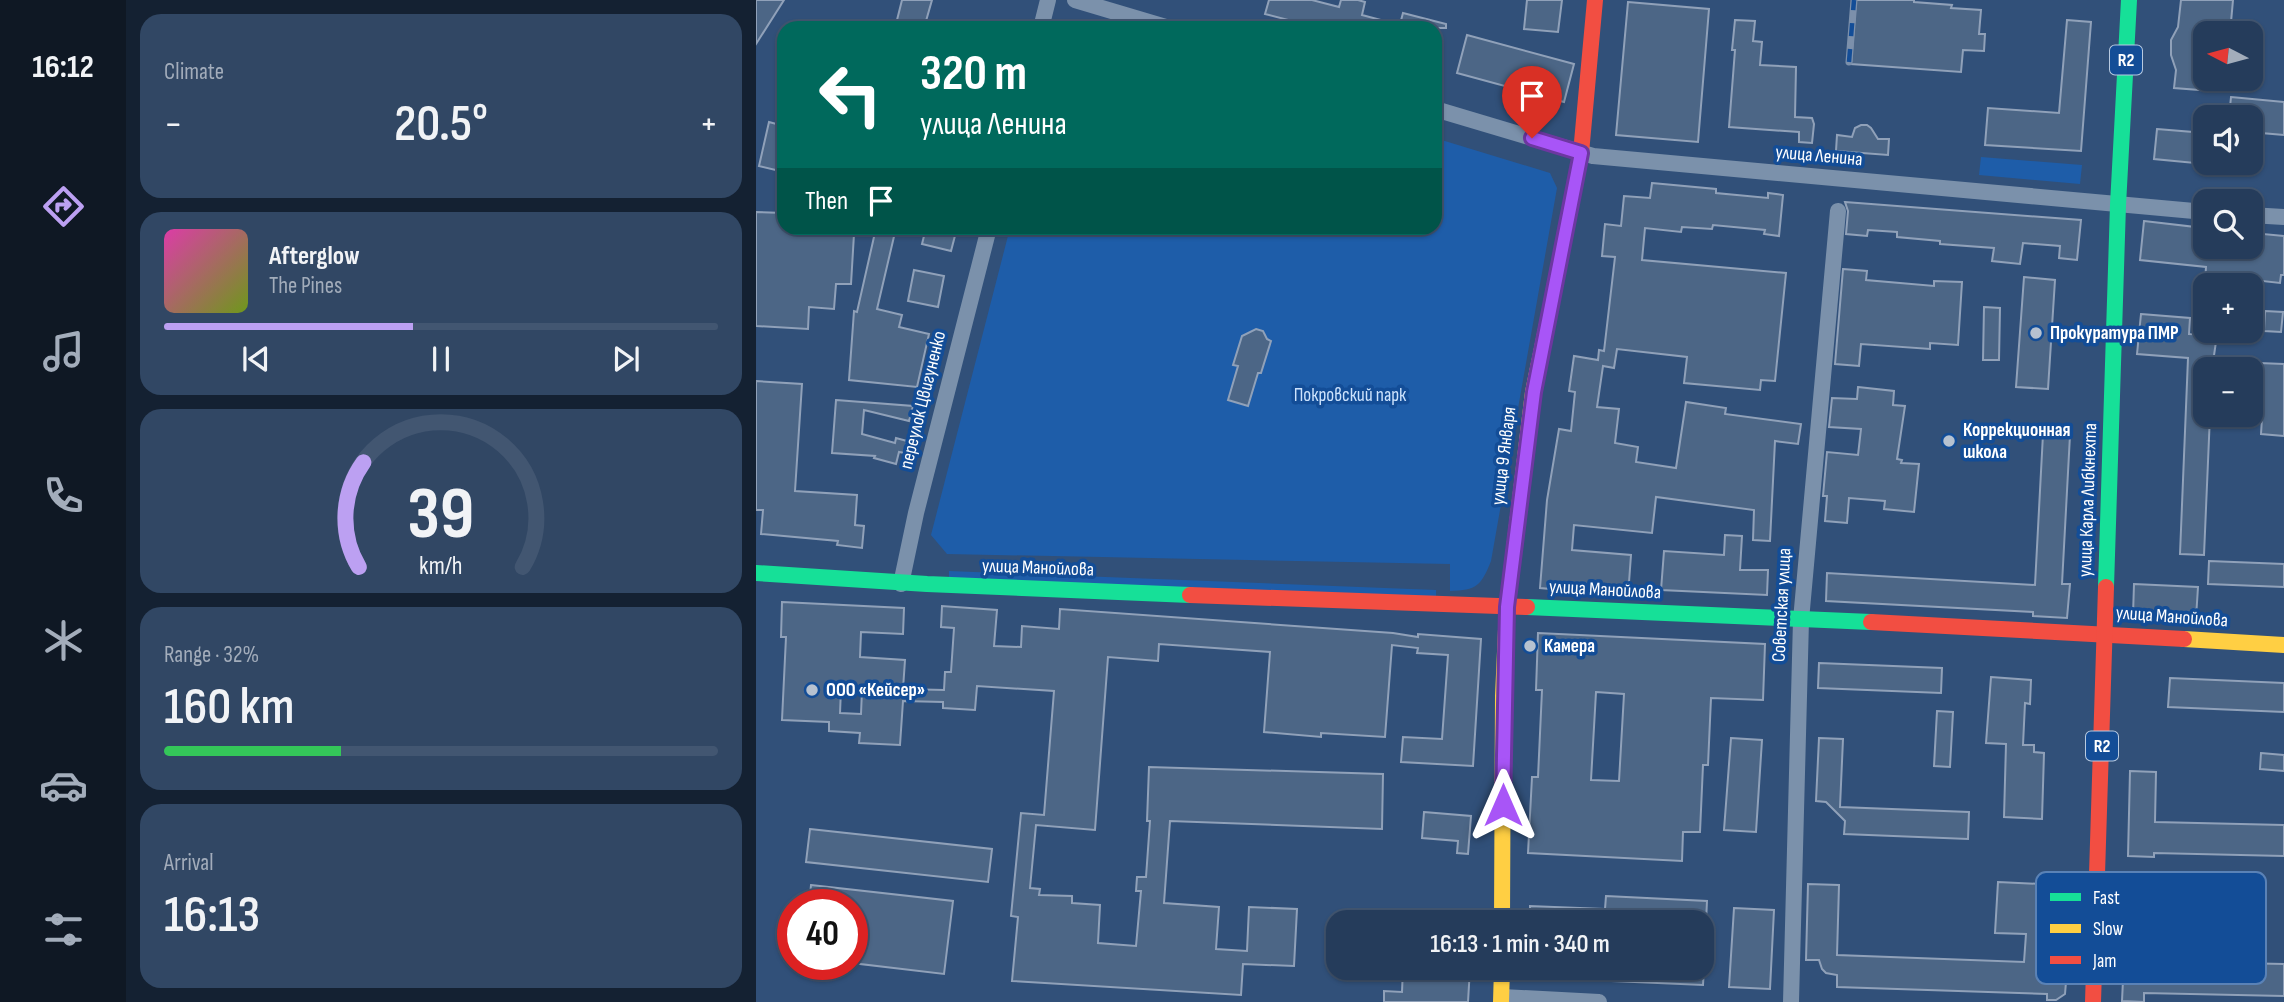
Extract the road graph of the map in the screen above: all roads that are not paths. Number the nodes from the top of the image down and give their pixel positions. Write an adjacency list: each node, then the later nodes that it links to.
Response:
1 (1048, 0): 5 (street)
2 (1074, 0): 6 (street)
3 (1595, 0): 8 (street, улица 9 Января)
4 (2129, 0): 9 (street, улица Карла Либкнехта / R2)
5 (1043, 21)
6 (1145, 21)
7 (1442, 111): 8 (street, улица Ленина)
8 (1581, 153): 9 (street, улица Ленина); 17 (street, улица 9 Января)
9 (2118, 205): 11 (street, улица Ленина); 19 (street, улица Карла Либкнехта / R2)
10 (1838, 211): 18 (street, Советская улица)
11 (2193, 211)
12 (2263, 216): 13 (street)
13 (2284, 217)
14 (987, 235): 16 (street, переулок Цвигуненко)
15 (756, 573): 16 (street, улица Манойлова)
16 (901, 584): 17 (street, улица Манойлова)
17 (1507, 607): 18 (street, улица Манойлова); 22 (street, улица 9 Января)
18 (1801, 620): 19 (street, улица Манойлова); 27 (street, Советская улица)
19 (2105, 633): 20 (street, улица Манойлова); 21 (street, улица Карла Либкнехта / R2)
20 (2284, 645)
21 (2097, 872)
22 (1502, 910)
23 (1502, 980): 25 (street)
24 (2094, 984): 28 (street, улица Карла Либкнехта / R2)
25 (1502, 999): 26 (street)
26 (1599, 1002)
27 (1791, 1002)
28 (2093, 1002)

